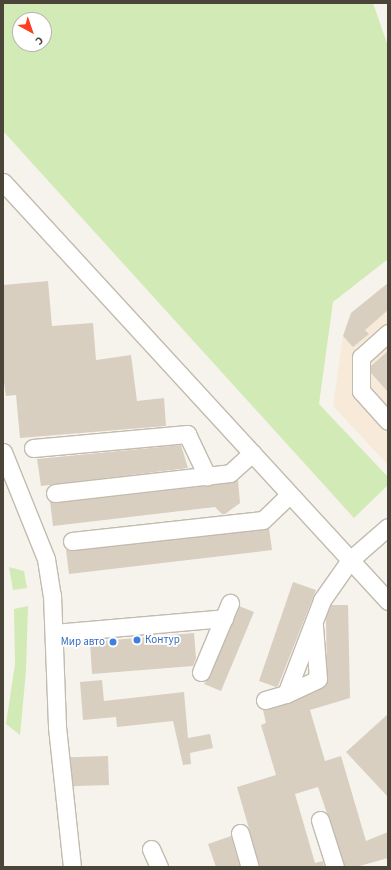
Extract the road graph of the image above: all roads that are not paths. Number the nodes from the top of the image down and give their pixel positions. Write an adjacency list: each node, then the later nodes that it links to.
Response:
1 (3, 182): 6 (street)
2 (388, 333): 3 (street)
3 (388, 421)
4 (33, 448): 7 (street)
5 (3, 452): 15 (street)
6 (252, 453): 7 (street); 9 (street)
7 (207, 476): 8 (street)
8 (55, 493)
9 (290, 494): 11 (street); 12 (street)
10 (388, 527): 12 (street)
11 (72, 541)
12 (350, 560): 13 (street); 14 (street)
13 (388, 601)
14 (314, 620): 17 (street); 17 (street)
15 (54, 633): 16 (street); 22 (street)
16 (201, 672)
17 (286, 694): 18 (street)
18 (264, 700)
19 (320, 820): 25 (street)
20 (240, 833): 24 (street)
21 (151, 849): 23 (street)
22 (72, 867)
23 (159, 867)
24 (250, 867)
25 (335, 867)

